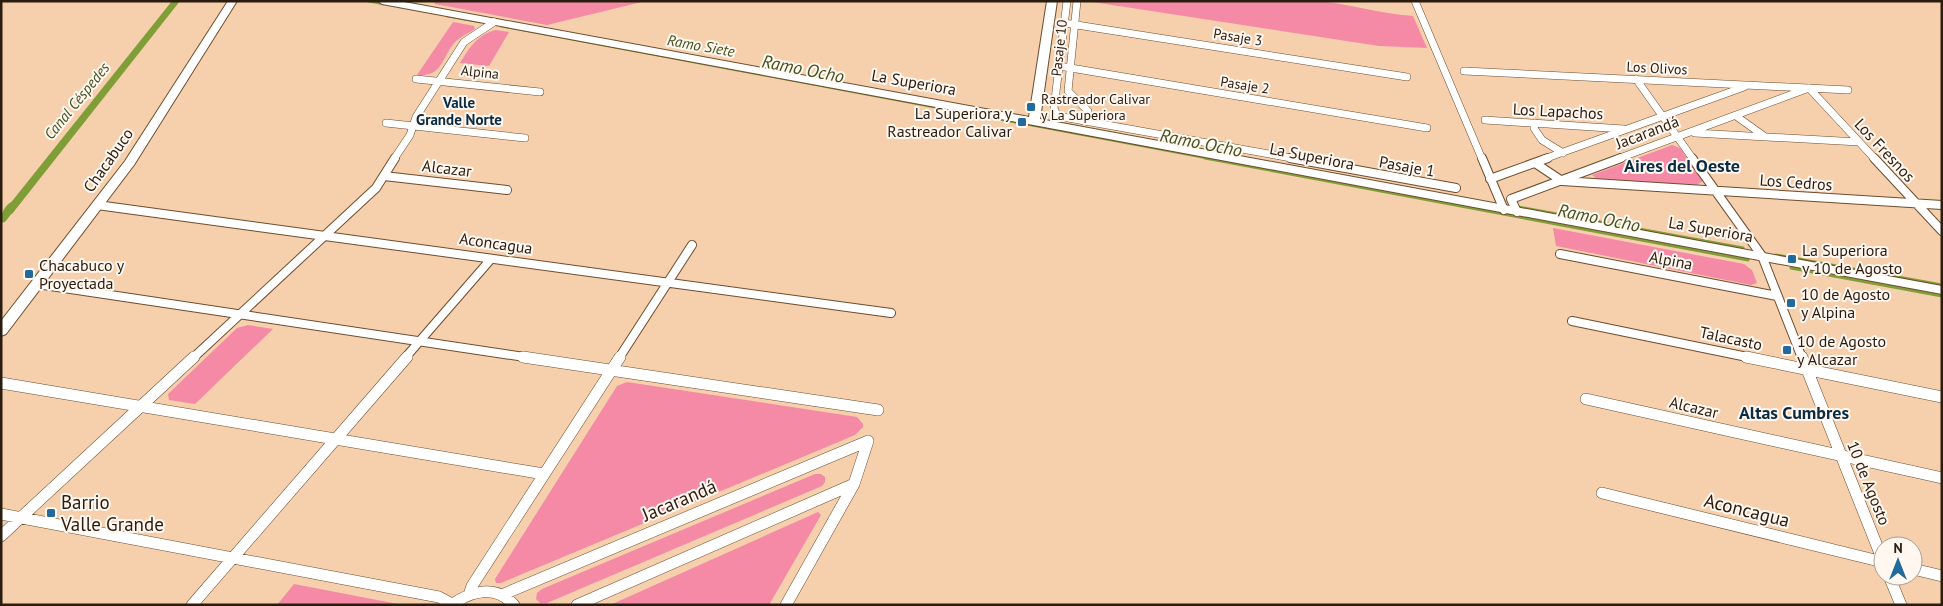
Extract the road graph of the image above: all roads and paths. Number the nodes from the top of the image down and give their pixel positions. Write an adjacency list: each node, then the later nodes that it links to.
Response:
1 (233, 1): 45 (street, Chacabuco)
2 (382, 1): 7 (street, La Superiora)
3 (1052, 1): 24 (street)
4 (1067, 1): 8 (street, Pasaje 10)
5 (1077, 1): 9 (street, Pasaje 10)
6 (1415, 1): 39 (street)
7 (494, 22): 16 (street); 24 (street, La Superiora)
8 (1064, 23): 9 (street, Pasaje 3); 10 (street, Pasaje 10)
9 (1075, 24): 11 (street, Pasaje 10); 13 (street, Pasaje 3)
10 (1059, 66): 11 (street, Pasaje 2); 25 (street, Pasaje 10)
11 (1069, 68): 25 (street, Pasaje 10); 29 (street, Pasaje 2)
12 (1464, 70): 15 (street, Los Olivos)
13 (1407, 77)
14 (416, 79): 16 (street, Alpina)
15 (1636, 79): 17 (street, Los Olivos); 21 (street, 10 de Agosto)
16 (438, 82): 20 (street, Alpina); 28 (street)
17 (1749, 85): 18 (street, Los Olivos); 21 (street, Jacarandá)
18 (1809, 88): 19 (street, Los Olivos); 22 (street, Jacarandá); 35 (street, Los Fresnos)
19 (1848, 90)
20 (540, 92)
21 (1663, 116): 30 (street, Jacarandá); 34 (street, 10 de Agosto)
22 (1736, 116): 31 (street, Jacarandá); 32 (street)
23 (1485, 120): 27 (street, Los Lapachos)
24 (1034, 122): 47 (street, La Superiora)
25 (1088, 122): 41 (street, Pasaje 1)
26 (386, 123): 28 (street)
27 (1535, 123): 30 (street, Los Lapachos); 36 (street)
28 (413, 126): 33 (street); 38 (street)
29 (1427, 128)
30 (1628, 129): 36 (street, Jacarandá)
31 (1691, 132): 32 (street); 34 (street, Jacarandá)
32 (1764, 137): 35 (street)
33 (524, 138)
34 (1678, 138): 40 (street, Jacarandá); 43 (street, 10 de Agosto)
35 (1859, 142): 44 (street, Los Fresnos)
36 (1563, 153): 37 (street, Jacarandá)
37 (1535, 163): 39 (street, Jacarandá); 40 (street, Los Cedros)
38 (384, 176): 42 (street, Alcazar); 50 (street)
39 (1490, 179): 47 (street)
40 (1562, 181): 43 (street, Los Cedros); 48 (street, Jacarandá)
41 (1456, 188)
42 (507, 190)
43 (1717, 191): 44 (street, Los Cedros); 53 (street, 10 de Agosto)
44 (1916, 204): 46 (street, Los Cedros); 49 (street, Los Fresnos)
45 (97, 205): 50 (street, Aconcagua); 56 (street, Chacabuco)
46 (1942, 206)
47 (1504, 210): 48 (street, La Superiora)
48 (1517, 212): 53 (street, La Superiora)
49 (1942, 231)
50 (325, 236): 54 (street, Aconcagua); 60 (street)
51 (692, 245): 55 (street)
52 (1560, 254): 58 (street, Alpina)
53 (1762, 256): 57 (street, La Superiora); 58 (street, 10 de Agosto)
54 (491, 259): 55 (street, Aconcagua); 63 (street)
55 (668, 283): 59 (street, Aconcagua); 65 (street)
56 (37, 284): 60 (street); 62 (street, Chacabuco)
57 (1942, 290)
58 (1777, 296): 64 (street, 10 de Agosto)
59 (891, 313)
60 (240, 315): 63 (street); 69 (street)
61 (1572, 320): 64 (street, Talacasto)
62 (1, 331)
63 (419, 342): 65 (street); 71 (street)
64 (1807, 369): 67 (street, Talacasto); 72 (street, 10 de Agosto)
65 (611, 370): 70 (street); 73 (street)
66 (1, 383): 69 (street)
67 (1942, 397)
68 (1586, 399): 72 (street, Alcazar)
69 (141, 406): 71 (street); 78 (street)
70 (878, 410)
71 (335, 439): 73 (street); 81 (street)
72 (1841, 456): 74 (street, Alcazar); 80 (street, 10 de Agosto)
73 (544, 474): 87 (street)
74 (1942, 478)
75 (854, 484): 86 (street, Jacarandá); 91 (street); 92 (street)
76 (1602, 493): 82 (street, Aconcagua)
77 (1, 514): 78 (street)
78 (21, 518): 79 (street); 81 (street)
79 (1, 536)
80 (1873, 536)
81 (232, 558): 88 (street); 89 (street)
82 (1873, 559)
83 (1923, 571): 84 (street)
84 (1942, 576)
85 (1893, 586): 93 (street)
86 (504, 594): 87 (street, Jacarandá); 90 (street)
87 (469, 595): 88 (street, Jacarandá)
88 (451, 604)
89 (192, 605)
90 (514, 605)
91 (578, 605)
92 (786, 605)
93 (1900, 605)

